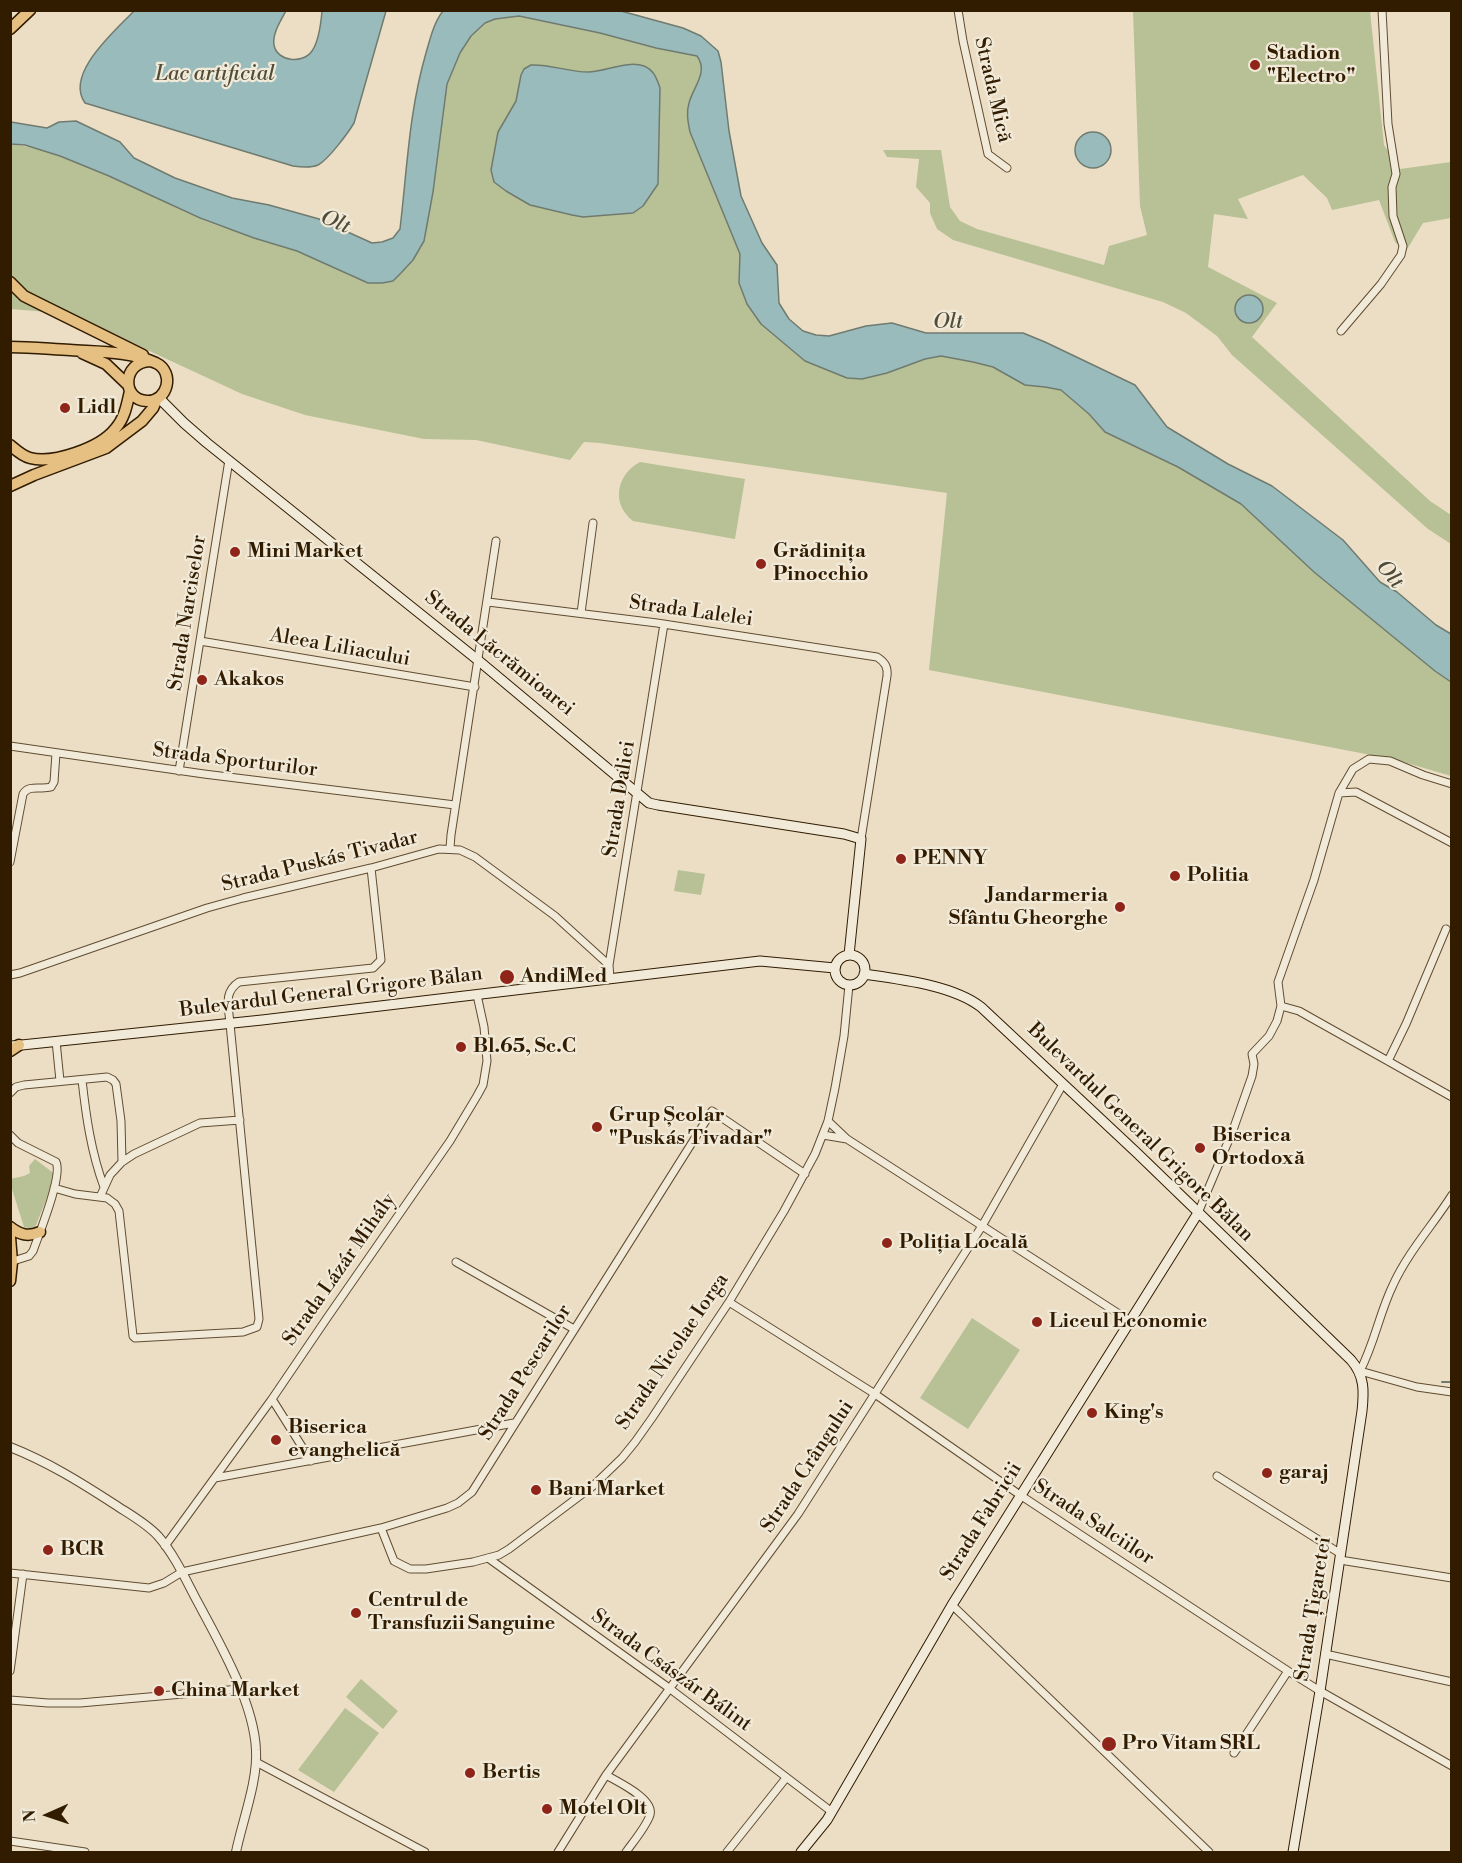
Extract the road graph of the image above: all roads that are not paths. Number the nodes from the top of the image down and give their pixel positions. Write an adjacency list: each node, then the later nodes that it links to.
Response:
1 (30, 10): 5 (main road)
2 (958, 10): 6 (street, Strada Mică)
3 (1382, 10): 8 (street)
4 (10, 17): 5 (main road)
5 (10, 29)
6 (1007, 168)
7 (10, 282): 11 (main road)
8 (1341, 331)
9 (10, 346): 10 (main road)
10 (70, 350): 11 (main road); 12 (main road)
11 (153, 362): 12 (main road); 13 (main road)
12 (129, 388): 13 (main road); 14 (main road)
13 (158, 398): 15 (main road, Strada Lăcrămioarei); 16 (main road)
14 (10, 445)
15 (229, 460): 22 (street, Strada Narciselor); 23 (main road, Strada Lăcrămioarei)
16 (10, 486)
17 (593, 523): 20 (street)
18 (496, 541): 19 (street)
19 (488, 602): 20 (street, Strada Lalelei); 23 (street)
20 (581, 613): 21 (street, Strada Lalelei)
21 (664, 624): 29 (street, Strada Daliei); 32 (street, Strada Lalelei)
22 (200, 641): 24 (street, Aleea Liliacului); 27 (street, Strada Narciselor)
23 (479, 661): 24 (street); 29 (main road, Strada Lăcrămioarei)
24 (475, 687): 31 (street)
25 (10, 746): 26 (street, Strada Sporturilor)
26 (56, 753): 27 (street, Strada Sporturilor); 35 (street)
27 (179, 771): 31 (street, Strada Sporturilor)
28 (1452, 784): 30 (street)
29 (637, 793): 32 (main road, Strada Lăcrămioarei); 39 (street, Strada Daliei)
30 (1338, 793): 33 (street); 46 (street)
31 (455, 805): 34 (street)
32 (861, 839): 38 (main road)
33 (1452, 843)
34 (450, 848): 36 (street, Strada Puskás Tivadar); 39 (street)
35 (10, 862)
36 (371, 868): 42 (street, Strada Puskás Tivadar); 47 (street)
37 (1446, 929): 50 (street)
38 (849, 955): 40 (main road); 41 (main road)
39 (609, 965): 43 (street, Strada Daliei)
40 (835, 968): 43 (main road, Bulevardul General Grigore Bălan); 44 (main road)
41 (864, 974): 44 (main road); 53 (main road, Bulevardul General Grigore Bălan)
42 (10, 975)
43 (610, 978): 45 (main road, Bulevardul General Grigore Bălan)
44 (849, 985): 57 (street, Strada Nicolae Iorga)
45 (477, 994): 47 (main road, Bulevardul General Grigore Bălan); 81 (street, Strada Lázár Mihály)
46 (1281, 1006): 50 (street); 67 (street)
47 (230, 1024): 48 (main road, Bulevardul General Grigore Bălan); 56 (street)
48 (56, 1041): 49 (main road, Bulevardul General Grigore Bălan); 52 (street)
49 (13, 1048)
50 (1388, 1061): 55 (street)
51 (82, 1080): 52 (street); 61 (street); 63 (street)
52 (60, 1081): 54 (street)
53 (1063, 1084): 67 (main road, Bulevardul General Grigore Bălan); 68 (street, Strada Crângului)
54 (10, 1093)
55 (1452, 1097)
56 (240, 1120): 61 (street); 66 (street)
57 (828, 1121): 59 (street, Strada Nicolae Iorga); 60 (street)
58 (10, 1135): 64 (street)
59 (823, 1135): 60 (street); 62 (street, Strada Nicolae Iorga)
60 (847, 1139): 68 (street)
61 (122, 1162): 63 (street)
62 (805, 1174): 75 (street, Strada Nicolae Iorga); 77 (street, Strada Pescarilor)
63 (104, 1187): 66 (street)
64 (54, 1188): 66 (street); 70 (street)
65 (1452, 1195): 78 (street)
66 (100, 1197)
67 (1198, 1213): 76 (main road, Strada Fabricii); 78 (main road, Bulevardul General Grigore Bălan)
68 (982, 1226): 76 (street); 80 (street, Strada Crângului)
69 (10, 1227): 70 (main road)
70 (40, 1232): 72 (street)
71 (10, 1237): 72 (main road)
72 (11, 1262): 74 (main road)
73 (456, 1262): 77 (street)
74 (10, 1281)
75 (729, 1302): 80 (street, Strada Salciilor); 91 (street, Strada Nicolae Iorga)
76 (1130, 1321): 87 (main road, Strada Fabricii)
77 (574, 1329): 82 (street, Strada Pescarilor)
78 (1360, 1371): 79 (street); 90 (main road, Strada Țigaretei)
79 (1452, 1392)
80 (875, 1394): 87 (street, Strada Salciilor); 102 (street, Strada Crângului)
81 (272, 1399): 84 (street); 86 (street, Strada Lázár Mihály)
82 (514, 1423): 84 (street); 88 (street, Strada Pescarilor)
83 (10, 1448): 89 (street)
84 (311, 1461): 86 (street)
85 (1217, 1476): 90 (street)
86 (215, 1478): 89 (street, Strada Lázár Mihály)
87 (1020, 1495): 96 (main road, Strada Fabricii); 100 (street, Strada Salciilor)
88 (381, 1528): 91 (street, Strada Nicolae Iorga); 92 (street, Strada Pescarilor)
89 (165, 1546): 92 (street)
90 (1340, 1557): 95 (street); 97 (main road, Strada Țigaretei)
91 (488, 1558): 102 (street, Strada Császár Bálint)
92 (182, 1572): 94 (street, Strada Pescarilor); 103 (street)
93 (10, 1573): 94 (street, Strada Pescarilor)
94 (23, 1574): 98 (street)
95 (1452, 1578)
96 (952, 1605): 111 (main road, Strada Fabricii); 120 (street)
97 (1325, 1654): 101 (street); 104 (main road, Strada Țigaretei)
98 (11, 1657): 99 (street)
99 (10, 1671)
100 (1288, 1671): 104 (street, Strada Salciilor); 106 (street)
101 (1452, 1682)
102 (669, 1688): 109 (street, Strada Crângului); 110 (street, Strada Császár Bálint)
103 (240, 1689): 105 (street); 107 (street)
104 (1320, 1691): 108 (street, Strada Salciilor); 121 (main road, Strada Țigaretei)
105 (10, 1700)
106 (1234, 1753)
107 (256, 1762): 114 (street); 115 (street)
108 (1452, 1766)
109 (606, 1775): 116 (street, Strada Crângului); 117 (street)
110 (786, 1778): 111 (street, Strada Császár Bálint); 118 (street)
111 (832, 1812): 119 (main road, Strada Fabricii)
112 (10, 1841): 113 (street)
113 (85, 1852)
114 (236, 1852)
115 (425, 1852)
116 (558, 1852)
117 (626, 1852)
118 (727, 1852)
119 (801, 1852)
120 (1209, 1852)
121 (1293, 1852)

